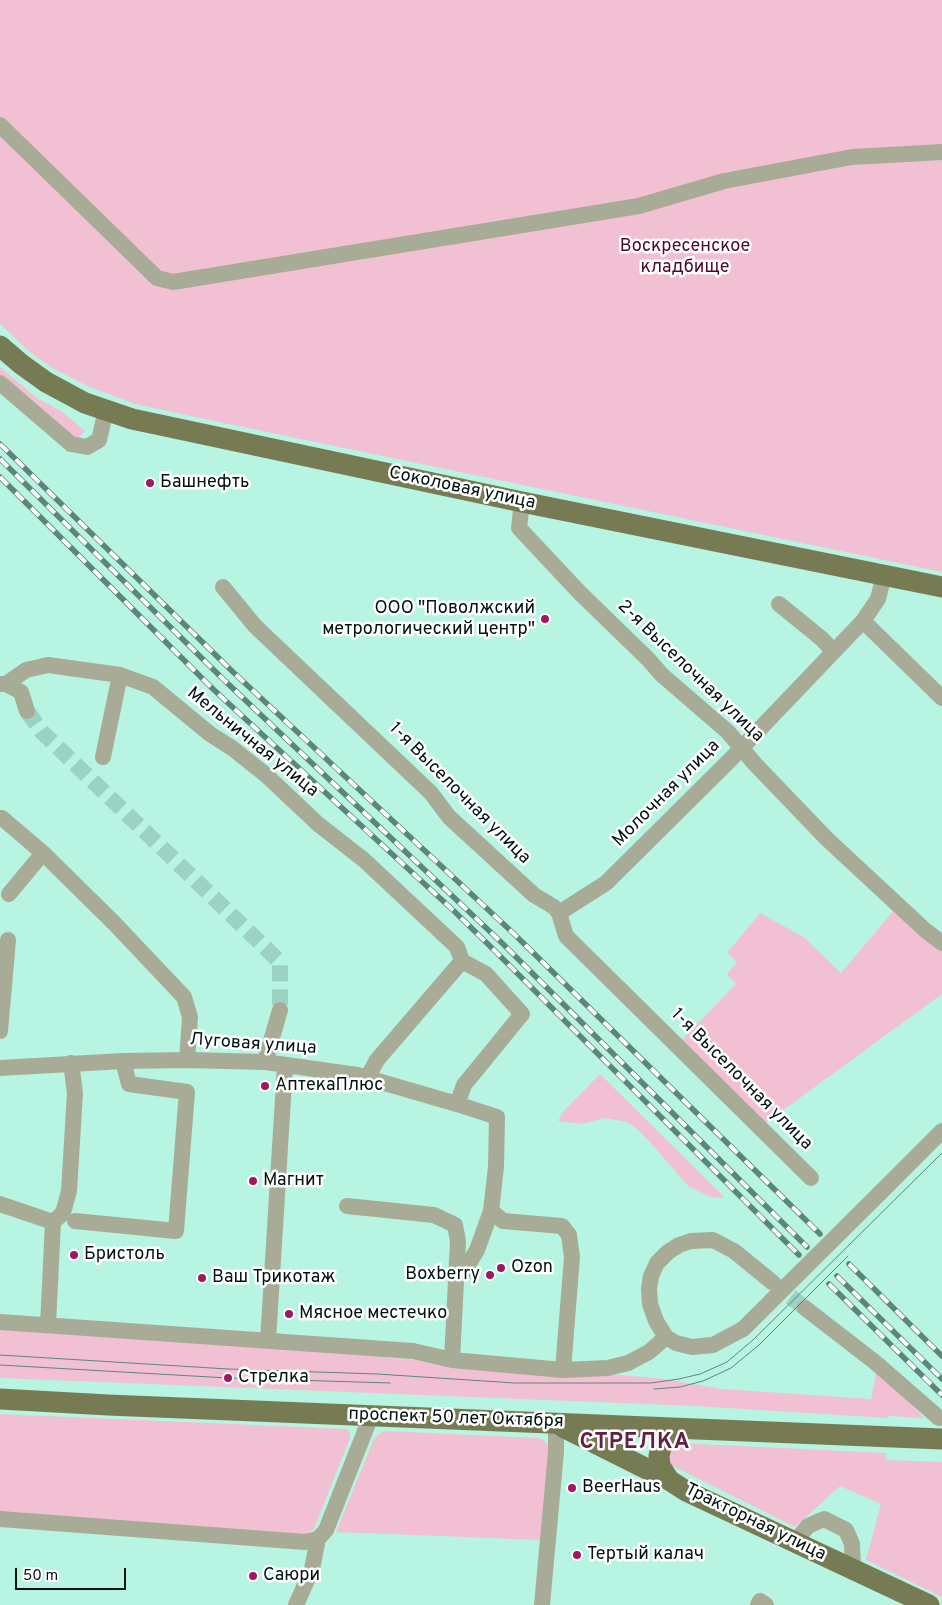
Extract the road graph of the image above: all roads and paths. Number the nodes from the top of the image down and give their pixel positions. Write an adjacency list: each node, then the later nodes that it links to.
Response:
1 (0, 125): 2 (street)
2 (942, 152)
3 (0, 346): 5 (main road, Соколовая улица)
4 (0, 383): 5 (street)
5 (106, 410): 6 (main road, Соколовая улица)
6 (522, 502): 7 (main road, Соколовая улица); 17 (street, 2-я Выселочная улица)
7 (884, 576): 9 (main road, Соколовая улица); 11 (street, Молочная улица)
8 (223, 587): 22 (street, 1-я Выселочная улица)
9 (942, 587)
10 (779, 604): 12 (street)
11 (863, 621): 12 (street, Молочная улица); 15 (street)
12 (833, 652): 17 (street, Молочная улица)
13 (120, 676): 14 (street, Мельничная улица); 18 (street); 25 (street, Мельничная улица)
14 (3, 684): 16 (street)
15 (942, 698)
16 (27, 711)
17 (741, 747): 22 (street, Молочная улица); 24 (street, 2-я Выселочная улица)
18 (103, 757)
19 (0, 818): 20 (street)
20 (43, 853): 21 (street); 28 (street)
21 (9, 894)
22 (559, 913): 37 (street, 1-я Выселочная улица)
23 (8, 940): 27 (street)
24 (942, 943)
25 (462, 961): 34 (street); 35 (street)
26 (280, 1010): 30 (street)
27 (0, 1031)
28 (188, 1060): 29 (street, Луговая улица); 30 (street, Луговая улица)
29 (123, 1061): 31 (street, Луговая улица); 41 (street)
30 (265, 1062): 32 (street, Луговая улица)
31 (71, 1063): 33 (street, Луговая улица); 42 (street)
32 (285, 1066): 34 (street, Луговая улица); 49 (street)
33 (0, 1068)
34 (367, 1078): 35 (street, Луговая улица)
35 (457, 1104): 40 (street, Луговая улица)
36 (942, 1131): 48 (street, bridge)
37 (811, 1178)
38 (0, 1204): 42 (street)
39 (347, 1206): 43 (street)
40 (491, 1211): 43 (street); 51 (street)
41 (74, 1221)
42 (53, 1222): 47 (street)
43 (456, 1274): 50 (street)
44 (772, 1282): 48 (street)
45 (805, 1308): 54 (street)
46 (0, 1322): 47 (street)
47 (48, 1325): 49 (street)
48 (666, 1337): 51 (street)
49 (268, 1341): 50 (street)
50 (452, 1360): 51 (street)
51 (563, 1370)
52 (0, 1399): 53 (main road, проспект 50 лет Октября)
53 (371, 1416): 55 (main road, проспект 50 лет Октября); 60 (street)
54 (939, 1418)
55 (556, 1423): 56 (main road, проспект 50 лет Октября); 58 (main road, Тракторная улица); 65 (street)
56 (682, 1429): 57 (main road, проспект 50 лет Октября); 58 (main road)
57 (942, 1440)
58 (669, 1480): 61 (main road, Тракторная улица)
59 (0, 1519): 60 (street)
60 (318, 1539): 64 (street)
61 (795, 1542): 62 (main road, Тракторная улица); 62 (street)
62 (853, 1569): 63 (main road, Тракторная улица)
63 (920, 1603)
64 (296, 1605)
65 (542, 1605)
66 (758, 1605): 67 (street)
67 (766, 1605)

